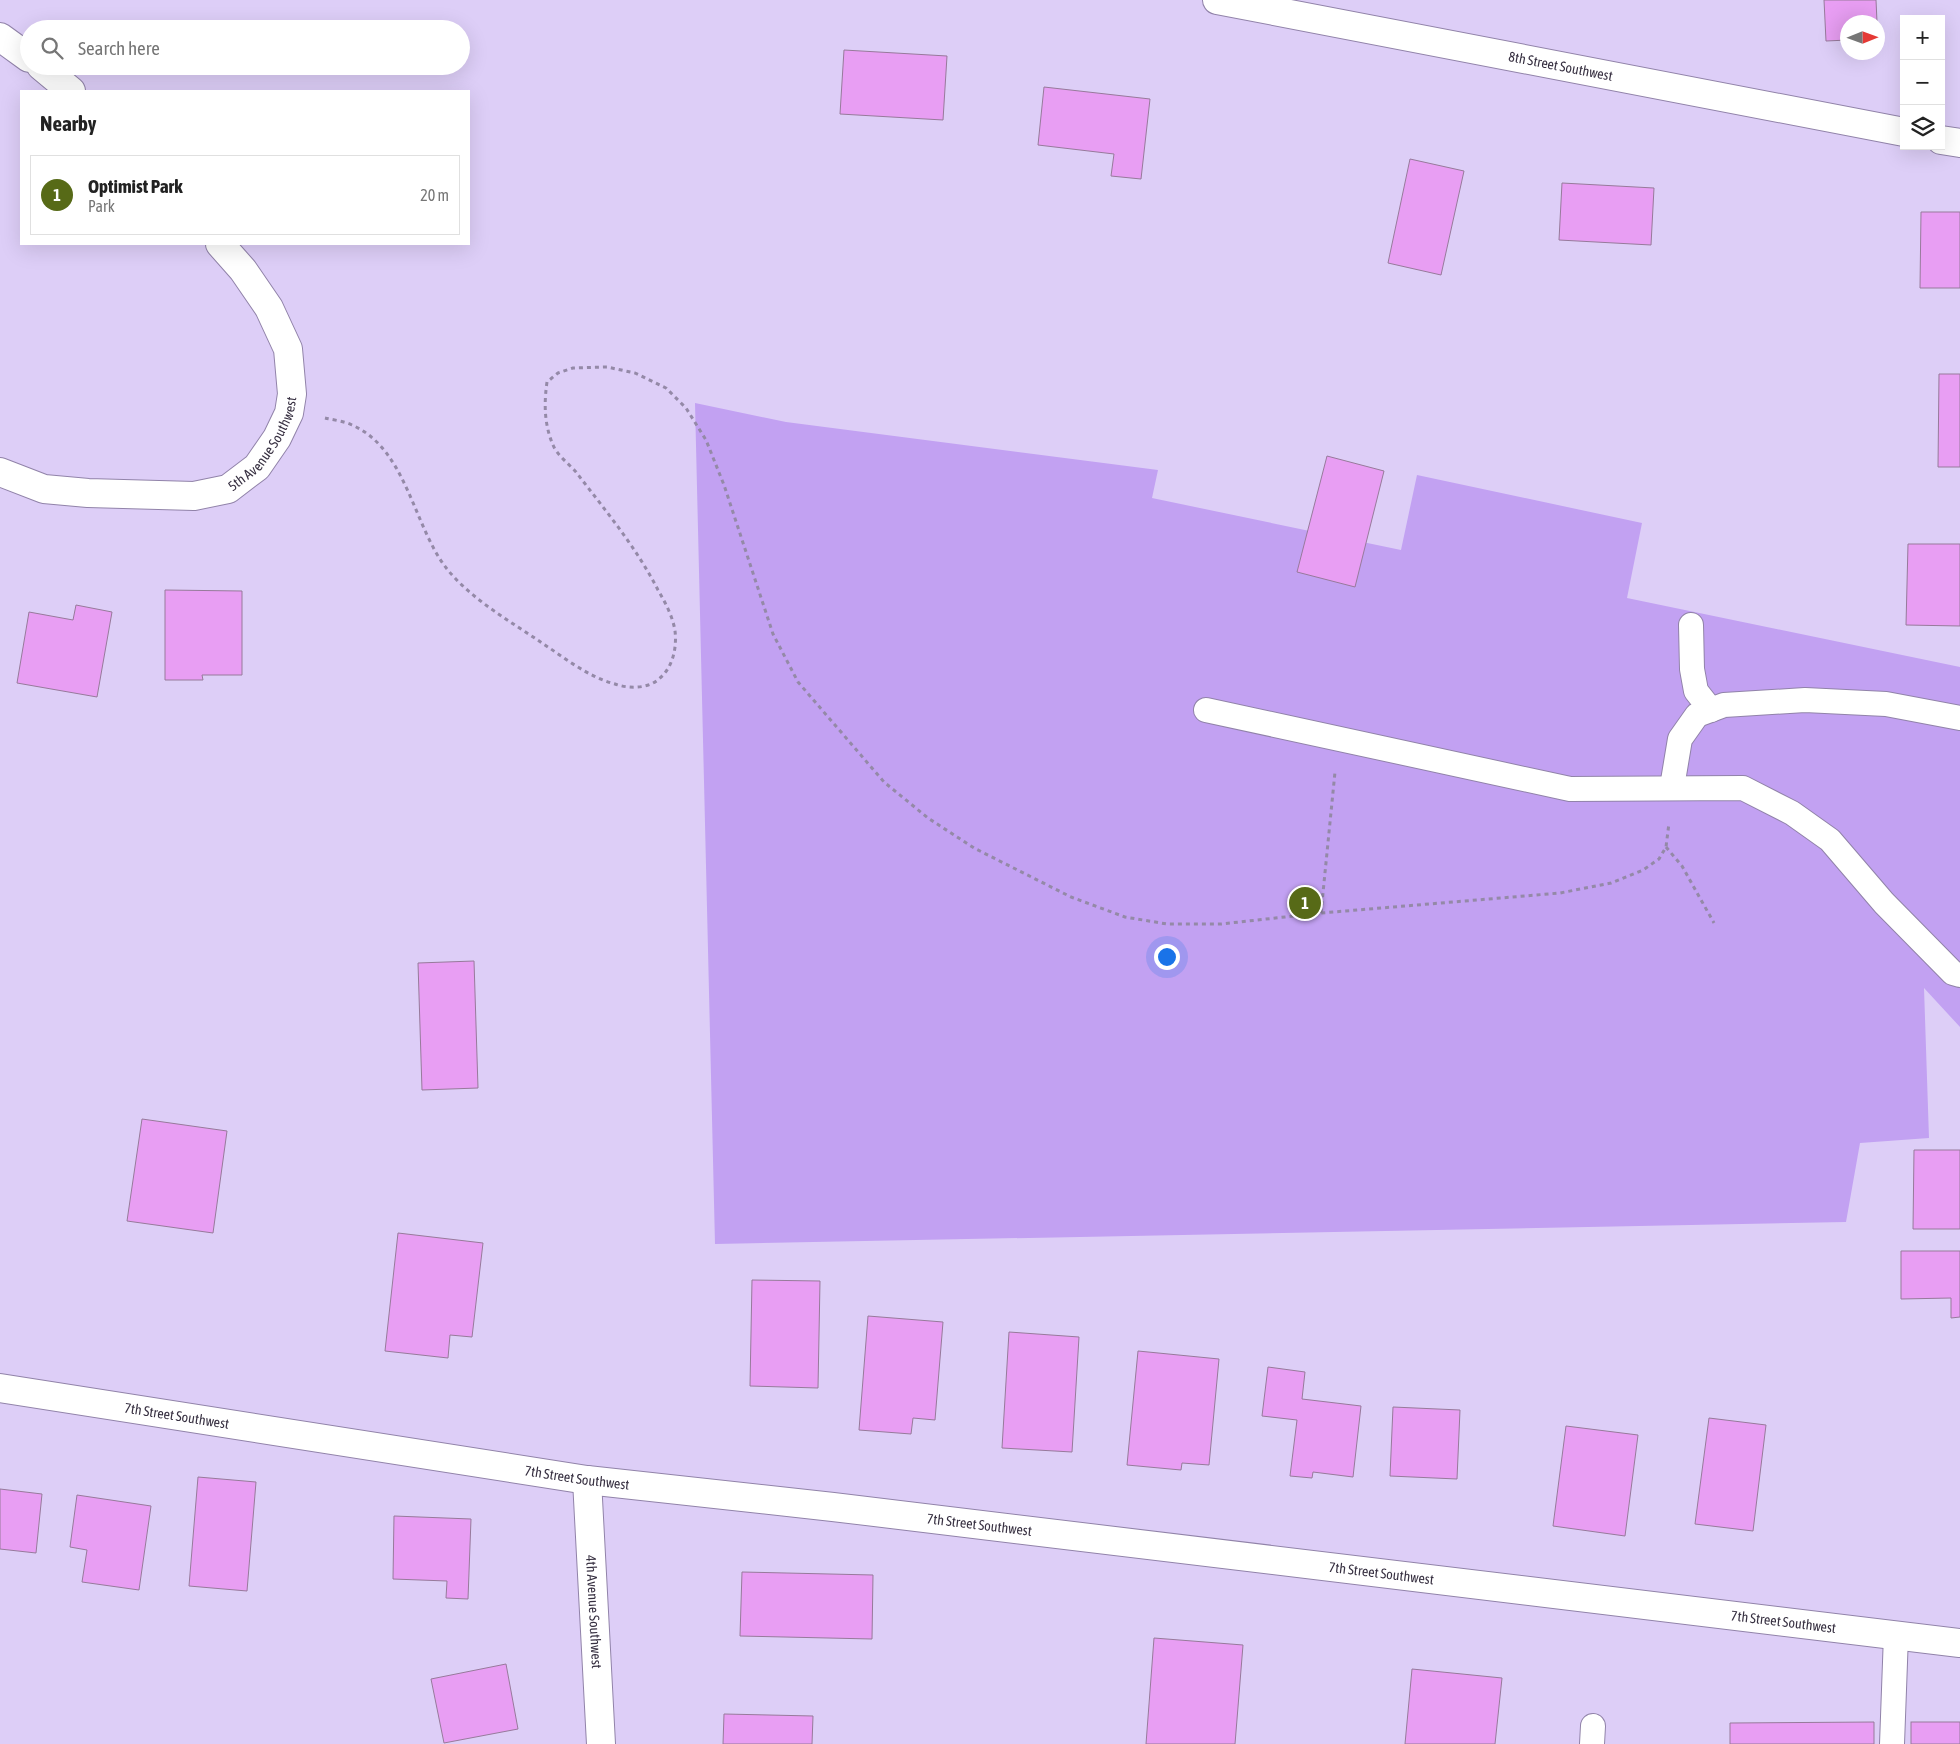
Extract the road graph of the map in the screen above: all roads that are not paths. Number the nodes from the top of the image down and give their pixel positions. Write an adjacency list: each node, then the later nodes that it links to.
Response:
1 (1217, 0): 6 (street, 8th Street Southwest)
2 (0, 37): 3 (street)
3 (20, 51)
4 (52, 75): 5 (street)
5 (70, 90)
6 (1900, 131)
7 (1945, 141): 8 (street)
8 (1960, 143)
9 (221, 245): 10 (street, 5th Avenue Southwest)
10 (0, 472)
11 (1691, 625): 13 (lane)
12 (1206, 710): 15 (lane)
13 (1711, 710): 14 (lane); 15 (lane)
14 (1960, 718)
15 (1672, 787): 16 (lane)
16 (1960, 976)
17 (0, 1388): 18 (street, 7th Street Southwest)
18 (586, 1480): 19 (street, 7th Street Southwest); 21 (street, 4th Avenue Southwest)
19 (1896, 1636): 20 (street, 7th Street Southwest); 22 (lane)
20 (1960, 1643)
21 (601, 1744)
22 (1892, 1744)

